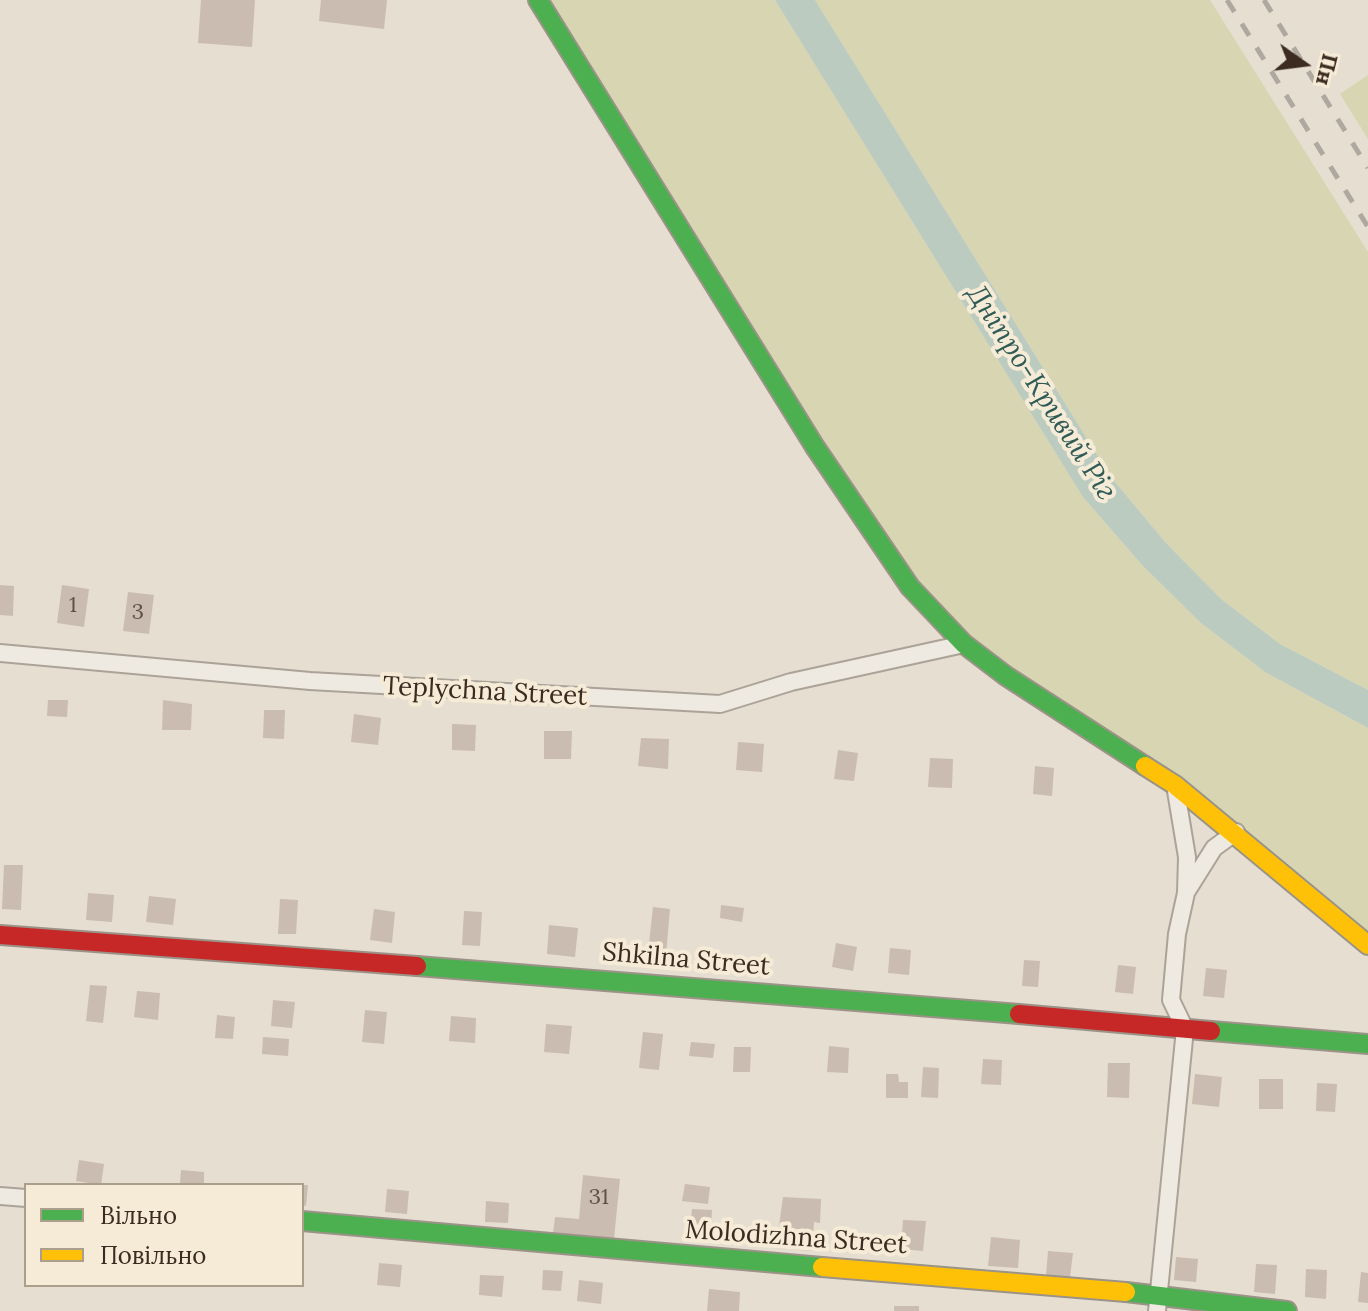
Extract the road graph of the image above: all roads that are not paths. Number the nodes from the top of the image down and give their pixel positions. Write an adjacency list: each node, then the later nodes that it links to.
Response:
1 (538, 0): 2 (street)
2 (964, 644): 3 (street, Teplychna Street); 4 (street)
3 (0, 653)
4 (1175, 785): 5 (street); 6 (street)
5 (1236, 832): 6 (street); 8 (street)
6 (1186, 893): 9 (street)
7 (0, 935): 9 (street, Shkilna Street)
8 (1368, 945)
9 (1185, 1029): 10 (street, Shkilna Street); 14 (street)
10 (1368, 1044)
11 (0, 1196): 12 (street)
12 (24, 1198)
13 (304, 1221): 14 (street, Molodizhna Street)
14 (1158, 1302): 15 (street, Molodizhna Street)
15 (1287, 1311)

